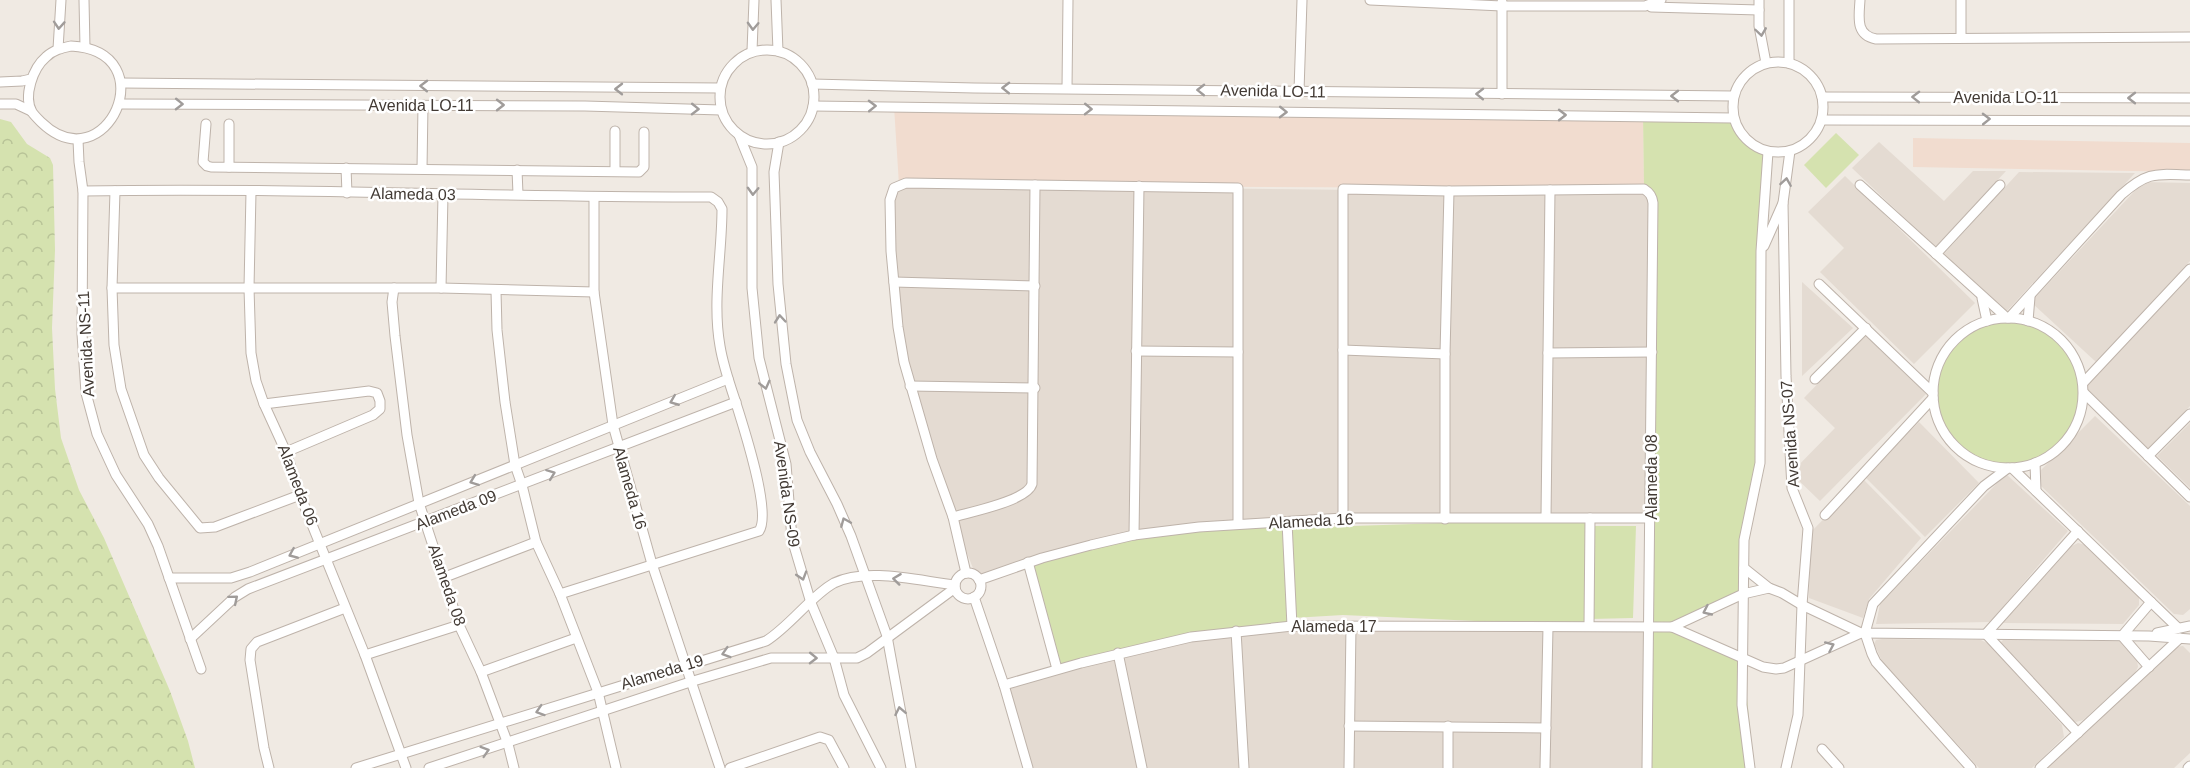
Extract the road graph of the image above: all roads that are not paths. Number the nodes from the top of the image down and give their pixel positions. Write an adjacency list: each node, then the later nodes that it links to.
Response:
1 (61, 0): 18 (street, one-way to 18)
2 (84, 0): 17 (street)
3 (754, 0): 19 (street, one-way to 19)
4 (777, 0): 20 (street)
5 (1068, 0): 28 (street)
6 (1302, 0): 29 (street)
7 (1370, 0): 12 (street)
8 (1661, 0): 14 (street)
9 (1789, 0): 22 (street)
10 (1860, 0): 15 (street)
11 (1961, 0): 15 (street)
12 (1502, 3): 14 (street); 30 (street)
13 (1759, 5): 14 (street); 21 (street, one-way to 21)
14 (1645, 6)
15 (1960, 37): 16 (street)
16 (2190, 37)
17 (85, 47): 18 (street); 25 (street)
18 (58, 49): 23 (street)
19 (752, 51): 20 (street); 27 (street)
20 (778, 51): 26 (street)
21 (1766, 63): 22 (street); 31 (street)
22 (1789, 63): 32 (street)
23 (31, 79): 24 (street); 39 (street)
24 (0, 82)
25 (121, 83): 27 (street, Avenida LO-11, one-way to 25); 35 (street)
26 (812, 84): 28 (street, Avenida LO-11, one-way to 26); 37 (street)
27 (720, 88): 38 (street)
28 (1067, 88): 29 (street, Avenida LO-11, one-way to 28)
29 (1299, 91): 30 (street, Avenida LO-11, one-way to 29)
30 (1502, 94): 31 (street, Avenida LO-11, one-way to 30)
31 (1733, 96): 40 (street)
32 (1822, 97): 33 (street, Avenida LO-11, one-way to 32); 41 (street)
33 (2190, 98)
34 (0, 104): 39 (street)
35 (120, 104): 36 (street, Avenida LO-11, one-way to 36); 48 (street)
36 (423, 105): 38 (street, Avenida LO-11, one-way to 38); 54 (street)
37 (813, 106): 40 (street, Avenida LO-11, one-way to 40); 49 (street)
38 (721, 110): 47 (street)
39 (31, 111): 48 (street)
40 (1733, 118): 51 (street)
41 (1823, 120): 42 (street, Avenida LO-11, one-way to 42); 50 (street)
42 (2190, 121)
43 (206, 124): 52 (street)
44 (229, 124): 52 (street)
45 (615, 130): 56 (street)
46 (644, 132): 56 (street)
47 (739, 135): 49 (street); 157 (street, Avenida NS-09, one-way to 157)
48 (78, 140): 64 (street, Avenida NS-11)
49 (779, 142): 147 (street, Avenida NS-09, one-way to 49)
50 (1790, 151): 51 (street); 71 (street, Avenida NS-07, one-way to 50)
51 (1767, 152): 72 (street, Avenida NS-07)
52 (229, 167): 53 (street)
53 (346, 168): 54 (street); 67 (street)
54 (422, 169): 55 (street)
55 (517, 171): 56 (street); 68 (street)
56 (615, 171)
57 (2190, 175): 84 (street)
58 (1035, 185): 61 (street); 75 (street); 77 (street)
59 (1860, 185): 73 (street)
60 (2000, 185): 73 (street)
61 (1139, 186): 91 (street); 92 (street)
62 (115, 190): 64 (street, Alameda 03); 66 (street, Alameda 03); 78 (street)
63 (1550, 190): 65 (street); 93 (street, Alameda 08); 94 (street)
64 (83, 191): 149 (street, Avenida NS-11)
65 (1449, 191): 90 (street); 95 (street)
66 (251, 192): 67 (street, Alameda 03); 79 (street, Alameda 06)
67 (347, 193): 69 (street, Alameda 03)
68 (518, 194): 69 (street, Alameda 03); 70 (street, Alameda 03)
69 (443, 195): 81 (street)
70 (594, 198): 83 (street, Alameda 16); 100 (street, Alameda 03)
71 (1783, 203): 72 (street, Avenida NS-07); 158 (street, Avenida NS-07)
72 (1761, 250): 145 (street, Avenida NS-07)
73 (1936, 254): 85 (street)
74 (2190, 269): 96 (street)
75 (894, 282): 77 (street); 103 (street)
76 (1819, 284): 89 (street)
77 (1035, 286): 104 (street)
78 (112, 288): 79 (street); 125 (street)
79 (249, 288): 80 (street); 108 (street, Alameda 06)
80 (394, 288): 81 (street); 127 (street, Alameda 08)
81 (441, 288): 82 (street)
82 (496, 291): 83 (street); 119 (street)
83 (594, 292): 114 (street, Alameda 16)
84 (2030, 297): 86 (street); 88 (street)
85 (1982, 298): 86 (street); 87 (street)
86 (2008, 318): 87 (street); 88 (street)
87 (1987, 321): 99 (street)
88 (2028, 321): 98 (street)
89 (1866, 328): 97 (street); 101 (street)
90 (1343, 350): 95 (street); 131 (street)
91 (1136, 351): 92 (street); 139 (street)
92 (1239, 352): 137 (street)
93 (1652, 352): 94 (street); 133 (street, Alameda 08)
94 (1548, 353): 130 (street)
95 (1445, 354): 134 (street)
96 (2098, 366): 98 (street); 102 (street)
97 (1909, 369): 99 (street); 106 (street)
98 (2080, 370): 102 (street)
99 (1936, 373): 106 (street)
100 (728, 379): 107 (street); 114 (street, Alameda 09, one-way to 114)
101 (1815, 379)
102 (2083, 383): 105 (street)
103 (910, 386): 104 (street); 129 (street)
104 (1035, 388): 129 (street)
105 (2084, 393): 109 (street); 110 (street)
106 (1933, 395): 111 (street); 113 (street)
107 (736, 402): 115 (street, Alameda 09); 144 (street)
108 (264, 404): 116 (street, Alameda 06); 116 (street)
109 (2081, 411): 110 (street); 118 (street)
110 (2103, 412): 117 (street)
111 (1936, 414): 113 (street); 120 (street)
112 (2190, 414): 117 (street)
113 (1911, 424): 128 (street)
114 (612, 425): 115 (street, Alameda 16); 119 (street, Alameda 09)
115 (619, 448): 122 (street, Alameda 09, one-way to 115); 144 (street, Alameda 16)
116 (286, 452): 125 (street, Alameda 06)
117 (2148, 456): 126 (street)
118 (2035, 463): 121 (street); 124 (street)
119 (515, 465): 122 (street); 127 (street, Alameda 09, one-way to 127)
120 (1988, 465): 121 (street); 123 (street)
121 (2010, 468): 123 (street); 124 (street)
122 (522, 485): 135 (street, Alameda 09); 140 (street)
123 (1984, 486): 170 (street)
124 (2036, 492): 138 (street)
125 (300, 495): 141 (street, Alameda 06)
126 (2190, 497)
127 (419, 503): 135 (street, Alameda 08); 141 (street, Alameda 09)
128 (1825, 515)
129 (952, 517): 146 (street)
130 (1546, 517): 132 (street, Alameda 16); 134 (street, Alameda 16)
131 (1343, 518): 134 (street, Alameda 16); 136 (street, Alameda 16)
132 (1590, 518): 133 (street, Alameda 16); 163 (street)
133 (1650, 518): 166 (street, Alameda 08)
134 (1445, 519)
135 (426, 522): 142 (street, Alameda 09); 148 (street, Alameda 08)
136 (1287, 522): 137 (street, Alameda 16); 161 (street)
137 (1238, 524): 139 (street, Alameda 16)
138 (2078, 531): 156 (street); 171 (street)
139 (1134, 535): 143 (street, Alameda 16)
140 (536, 542): 148 (street); 153 (street)
141 (320, 543): 142 (street, Alameda 06); 149 (street, Alameda 09, one-way to 149)
142 (327, 560): 159 (street, Alameda 06); 177 (street, Alameda 09, one-way to 142)
143 (1028, 562): 150 (street, Alameda 16); 186 (street)
144 (652, 564): 153 (street); 183 (street, Alameda 16)
145 (1744, 568): 152 (street); 154 (street, Avenida NS-07)
146 (966, 573): 150 (street); 151 (street)
147 (864, 575): 151 (street, Alameda 19, one-way to 147); 157 (street, Alameda 19); 172 (street, Avenida NS-09)
148 (445, 577): 160 (street, Alameda 08)
149 (169, 578): 177 (street, Avenida NS-11)
150 (979, 580): 155 (street)
151 (955, 587): 155 (street); 172 (street, Alameda 19)
152 (1769, 588): 154 (street); 158 (street)
153 (560, 594): 175 (street)
154 (1743, 594): 167 (street, one-way to 167); 181 (street, Avenida NS-07)
155 (974, 597): 189 (street)
156 (2151, 602): 168 (street); 173 (street)
157 (811, 603): 180 (street, Avenida NS-09); 183 (street, Alameda 19, one-way to 183)
158 (1802, 605): 170 (street); 182 (street, Avenida NS-07)
159 (345, 608): 179 (street, Alameda 06); 200 (street)
160 (459, 625): 179 (street); 187 (street, Alameda 08)
161 (1292, 626): 162 (street, Alameda 17); 169 (street, Alameda 17)
162 (1351, 626): 165 (street, Alameda 17); 193 (street)
163 (1589, 626): 165 (street, Alameda 17); 166 (street, Alameda 17)
164 (2190, 626): 168 (street)
165 (1548, 627): 195 (street)
166 (1648, 627): 167 (street, Alameda 17); 217 (street, Alameda 08)
167 (1672, 627): 181 (street)
168 (2178, 628): 174 (street)
169 (1236, 631): 178 (street, Alameda 17); 213 (street)
170 (1863, 633): 171 (street); 182 (street, one-way to 170); 221 (street)
171 (1986, 634): 173 (street); 196 (street)
172 (887, 636): 180 (street, Alameda 19); 210 (street, Avenida NS-09, one-way to 172)
173 (2122, 636): 174 (street); 184 (street)
174 (2149, 636): 176 (street)
175 (576, 638): 187 (street); 190 (street)
176 (2185, 638): 184 (street)
177 (190, 639): 185 (street, Avenida NS-11)
178 (1118, 653): 186 (street, Alameda 17); 212 (street)
179 (365, 655): 199 (street, Alameda 06)
180 (834, 658): 188 (street, Alameda 19, one-way to 180); 209 (street, Avenida NS-09)
181 (1743, 658): 182 (street); 218 (street, Avenida NS-07)
182 (1800, 660): 219 (street, Avenida NS-07)
183 (685, 665): 188 (street, Alameda 16); 190 (street, Alameda 19)
184 (2149, 667): 196 (street)
185 (201, 669)
186 (1057, 669): 189 (street, Alameda 17)
187 (481, 672): 192 (street, Alameda 08)
188 (690, 682): 191 (street, Alameda 19); 206 (street, Alameda 16)
189 (1004, 685): 211 (street)
190 (598, 692): 191 (street); 192 (street, Alameda 19, one-way to 192)
191 (603, 710): 197 (street, Alameda 19); 205 (street)
192 (501, 723): 197 (street, Alameda 08); 199 (street, Alameda 19)
193 (1349, 726): 194 (street); 214 (street)
194 (1448, 726): 195 (street); 215 (street)
195 (1546, 728): 216 (street)
196 (2078, 733): 222 (street)
197 (508, 744): 203 (street, Alameda 19, one-way to 197); 204 (street, Alameda 08)
198 (1821, 749): 220 (street)
199 (402, 754): 201 (street, Alameda 19); 202 (street, Alameda 06)
200 (269, 768)
201 (356, 768)
202 (406, 768)
203 (429, 768)
204 (514, 768)
205 (616, 768)
206 (720, 768)
207 (730, 768): 208 (street)
208 (844, 768)
209 (881, 768)
210 (911, 768)
211 (1028, 768)
212 (1142, 768)
213 (1244, 768)
214 (1349, 768)
215 (1448, 768)
216 (1545, 768)
217 (1647, 768)
218 (1750, 768)
219 (1786, 768)
220 (1839, 768)
221 (1971, 768)
222 (2040, 768)

